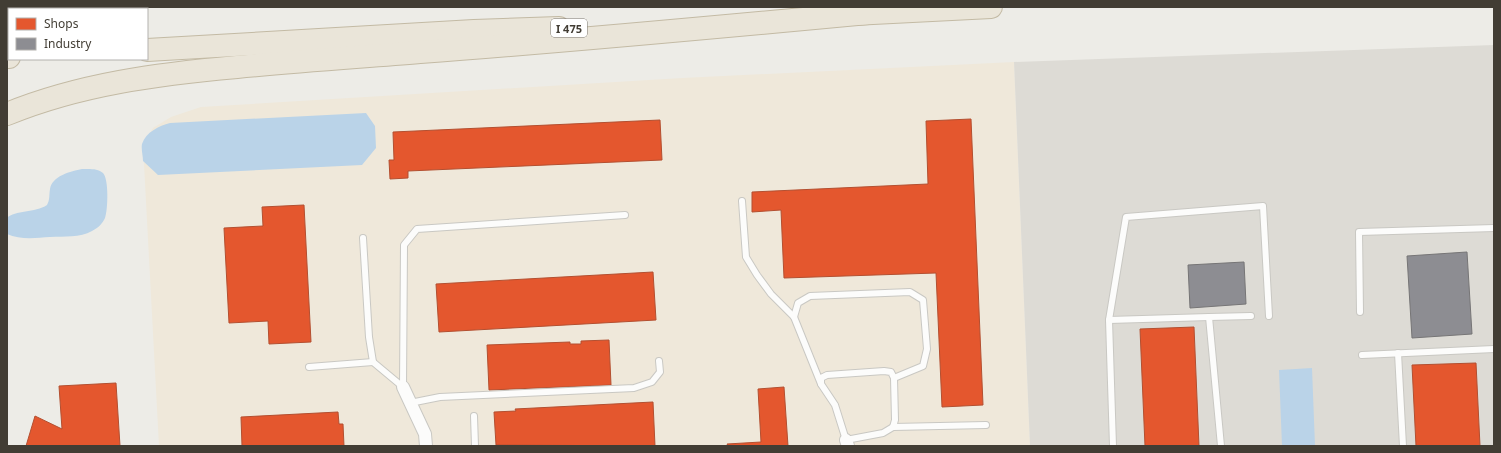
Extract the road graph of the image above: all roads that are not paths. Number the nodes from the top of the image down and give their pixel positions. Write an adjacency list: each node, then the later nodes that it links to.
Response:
1 (991, 7): 2 (highway, I 475)
2 (868, 13): 3 (highway, I 475); 4 (highway)
3 (148, 50)
4 (7, 114)
5 (742, 201): 12 (lane)
6 (625, 215): 23 (lane)
7 (1494, 228): 9 (lane)
8 (363, 238): 19 (lane)
9 (1360, 312)
10 (1251, 316): 13 (lane)
11 (1269, 316): 14 (lane)
12 (794, 317): 21 (lane); 22 (lane)
13 (1209, 317): 14 (lane); 32 (lane)
14 (1109, 320): 31 (lane)
15 (1494, 349): 16 (lane)
16 (1398, 353): 17 (lane); 33 (lane)
17 (1362, 355)
18 (659, 361): 24 (lane)
19 (372, 362): 20 (lane); 23 (lane)
20 (309, 367)
21 (894, 378): 22 (lane); 27 (lane)
22 (821, 384): 28 (lane)
23 (403, 387): 24 (street)
24 (410, 403): 29 (street)
25 (474, 416): 30 (lane)
26 (986, 425): 27 (lane)
27 (893, 427): 28 (lane)
28 (847, 443)
29 (426, 446)
30 (475, 446)
31 (1113, 446)
32 (1221, 446)
33 (1404, 446)

